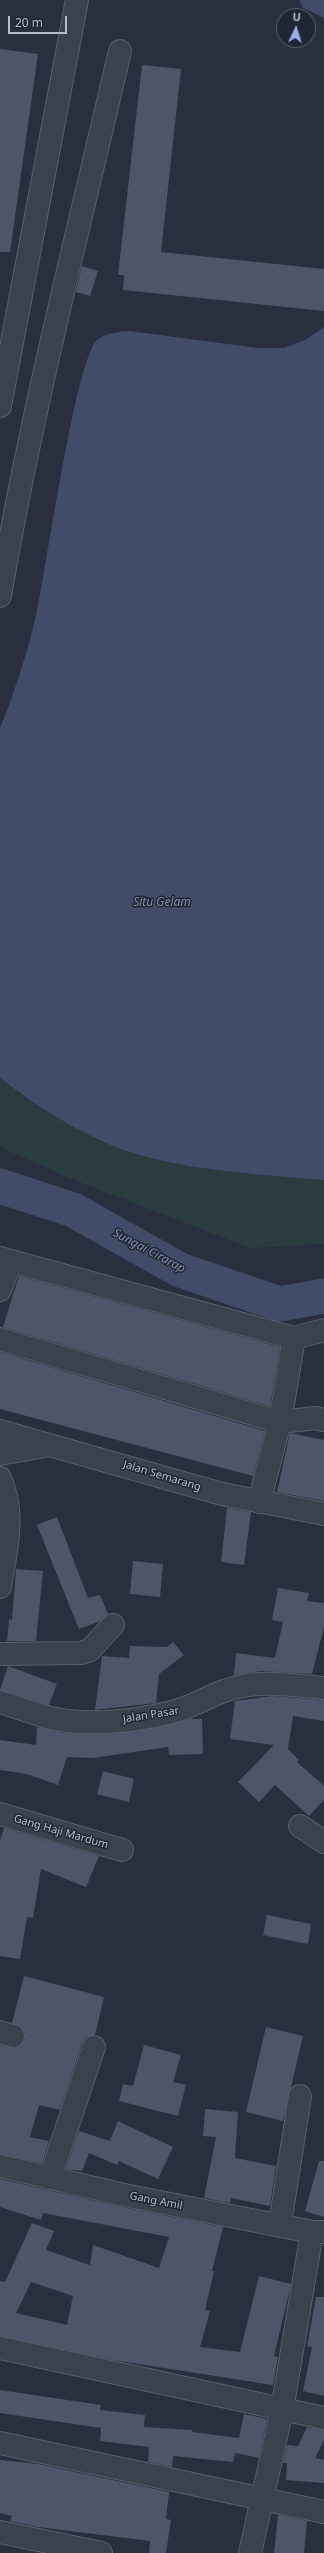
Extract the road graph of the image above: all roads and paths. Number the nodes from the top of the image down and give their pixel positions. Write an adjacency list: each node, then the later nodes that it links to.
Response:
1 (77, 0): 3 (street)
2 (120, 51): 4 (street)
3 (1, 396)
4 (8, 513): 5 (street)
5 (0, 596)
6 (6, 1259): 7 (street); 9 (street)
7 (0, 1290)
8 (324, 1330): 9 (street)
9 (294, 1338): 12 (street)
10 (0, 1339): 12 (street)
11 (321, 1418): 12 (street)
12 (280, 1422): 17 (street)
13 (0, 1431): 14 (street)
14 (47, 1445): 15 (street, Jalan Semarang); 17 (street, Jalan Semarang)
15 (0, 1454)
16 (0, 1478): 19 (street)
17 (259, 1502): 18 (street, Jalan Semarang)
18 (324, 1514)
19 (0, 1587)
20 (113, 1625): 21 (street)
21 (0, 1654)
22 (324, 1688): 23 (street, Jalan Pasar)
23 (0, 1702)
24 (0, 1814): 27 (street, Gang Haji Mardum)
25 (300, 1826): 26 (street)
26 (324, 1842)
27 (122, 1850)
28 (94, 2047): 31 (street)
29 (300, 2096): 32 (street)
30 (0, 2166): 31 (street, Gang Amil)
31 (50, 2178): 32 (street, Gang Amil)
32 (280, 2224): 33 (street, Gang Amil)
33 (318, 2232): 35 (street)
34 (0, 2348): 35 (street)
35 (282, 2410): 36 (street); 38 (street)
36 (324, 2418)
37 (0, 2443): 38 (street)
38 (263, 2499): 39 (street); 42 (street)
39 (324, 2512)
40 (0, 2532): 41 (street)
41 (101, 2553)
42 (250, 2553)

